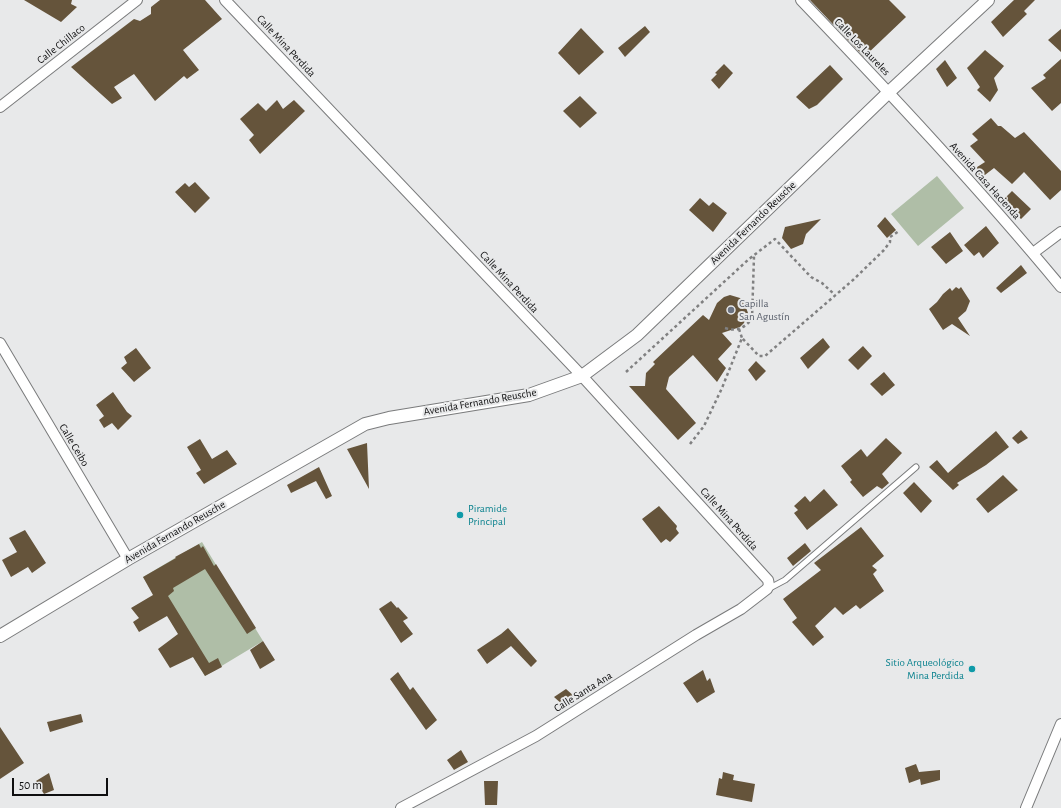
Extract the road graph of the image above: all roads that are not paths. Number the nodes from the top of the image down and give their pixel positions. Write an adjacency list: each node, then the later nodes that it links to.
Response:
1 (137, 0): 6 (street, Calle Chillaco)
2 (225, 0): 11 (street, Calle Mina Perdida)
3 (801, 0): 5 (street, Calle Los Laureles)
4 (988, 0): 5 (street, Avenida Fernando Reusche)
5 (889, 92): 8 (street, Avenida Casa Hacienda); 11 (street, Avenida Fernando Reusche)
6 (0, 107)
7 (1061, 232): 8 (street)
8 (1032, 253): 9 (street, Avenida Casa Hacienda)
9 (1061, 287)
10 (0, 343): 13 (street, Calle Ceibo)
11 (582, 376): 13 (street, Avenida Fernando Reusche); 14 (street, Calle Mina Perdida)
12 (916, 467): 14 (lane)
13 (128, 559): 15 (street, Avenida Fernando Reusche)
14 (768, 587): 17 (street, Calle Santa Ana)
15 (0, 636)
16 (1061, 724): 18 (street)
17 (401, 808)
18 (1026, 808)

